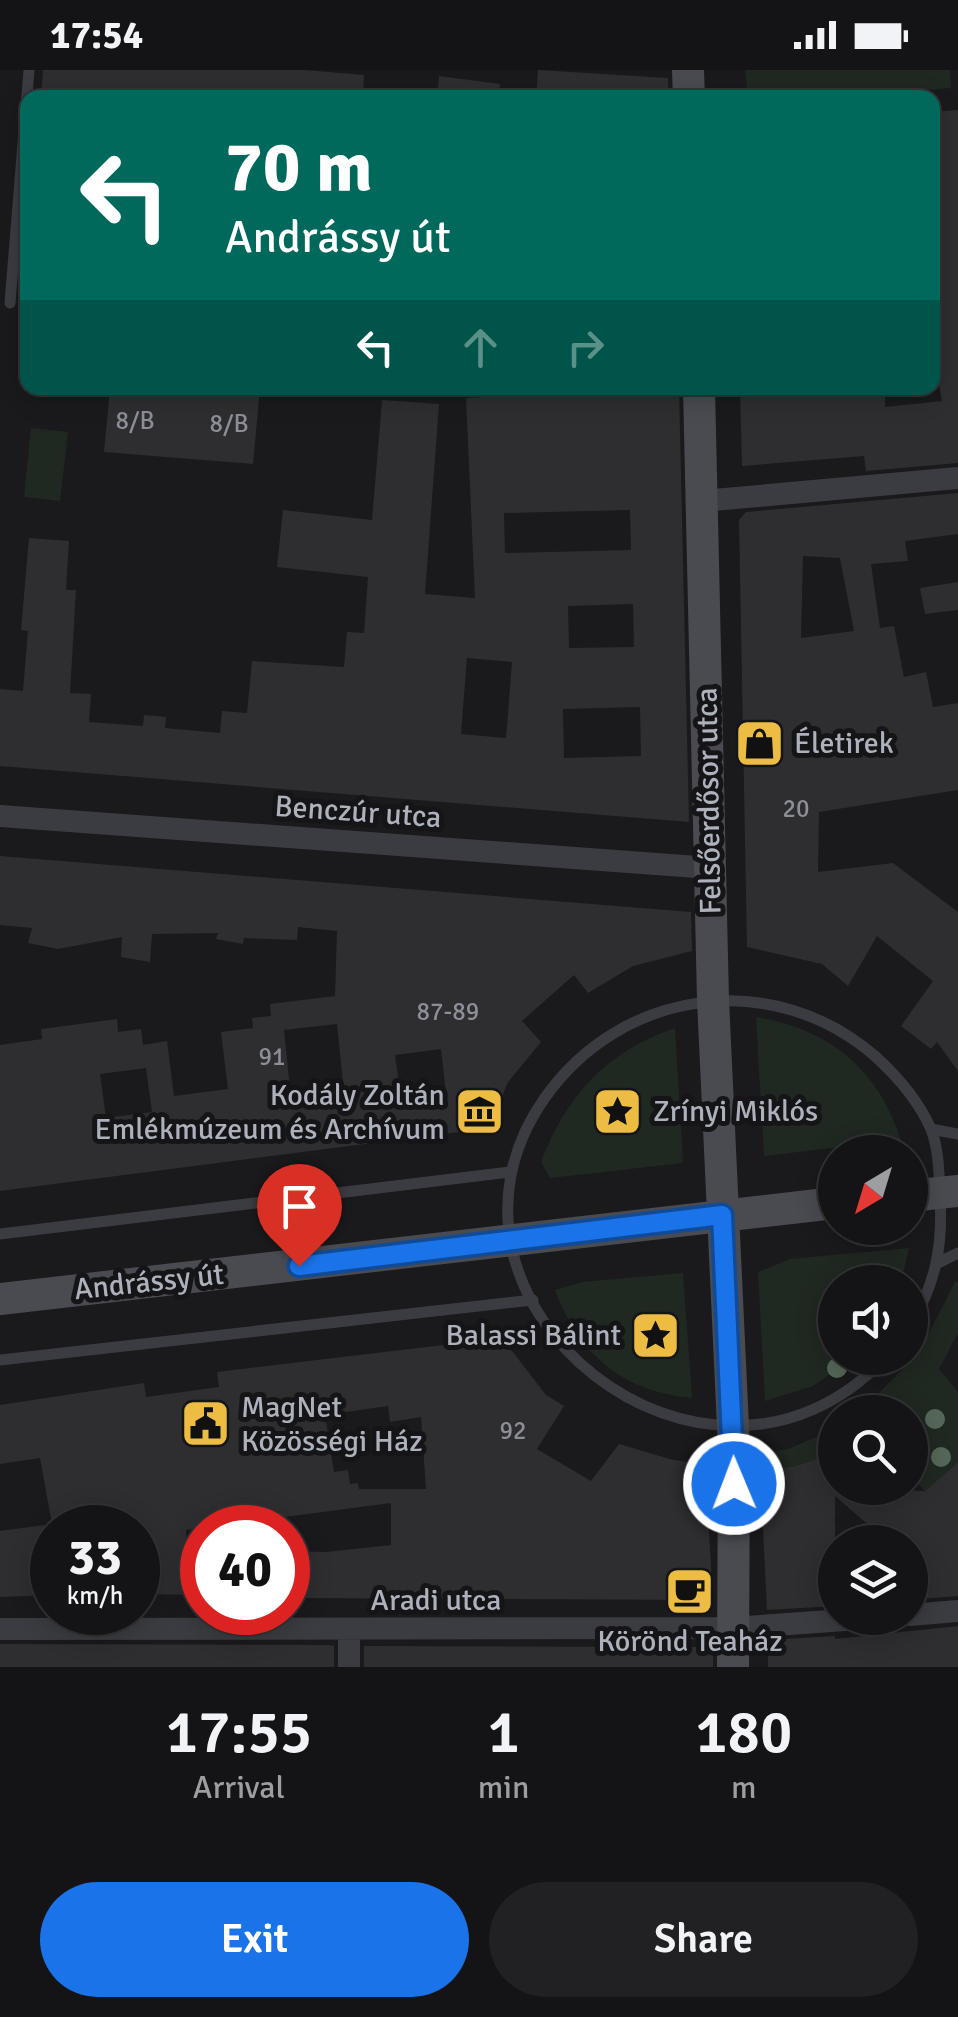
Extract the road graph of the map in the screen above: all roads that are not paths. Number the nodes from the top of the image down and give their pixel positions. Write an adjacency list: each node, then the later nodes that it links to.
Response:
1 (20, 186): 2 (lane)
2 (10, 303)
3 (699, 395): 5 (street, Felsőerdősor utca)
4 (958, 478): 5 (street)
5 (702, 501): 7 (street, Felsőerdősor utca)
6 (0, 816): 7 (street, Benczúr utca)
7 (711, 868): 8 (street, Felsőerdősor utca)
8 (713, 1000): 9 (lane); 11 (lane); 14 (street, Felsőerdősor utca)
9 (931, 1129): 10 (lane); 12 (lane)
10 (958, 1134)
11 (510, 1172): 15 (lane); 16 (lane)
12 (936, 1193): 18 (lane)
13 (818, 1204): 14 (street, Andrássy út)
14 (722, 1215): 16 (street, Andrássy út); 24 (street, Felsőerdősor utca)
15 (0, 1234)
16 (509, 1242): 20 (street, Andrássy út); 21 (lane)
17 (958, 1254): 18 (lane)
18 (938, 1263): 19 (lane)
19 (928, 1286)
20 (0, 1299)
21 (532, 1300): 22 (lane); 24 (lane)
22 (0, 1360)
23 (864, 1375): 24 (lane)
24 (732, 1427): 28 (street, Felsőerdősor utca)
25 (958, 1611): 26 (street)
26 (928, 1614)
27 (818, 1622): 28 (street, Aradi utca)
28 (732, 1628): 30 (street, Aradi utca); 32 (street, Felsőerdősor utca)
29 (0, 1630): 30 (street, Aradi utca)
30 (349, 1630): 31 (street)
31 (349, 1667)
32 (733, 1667)

